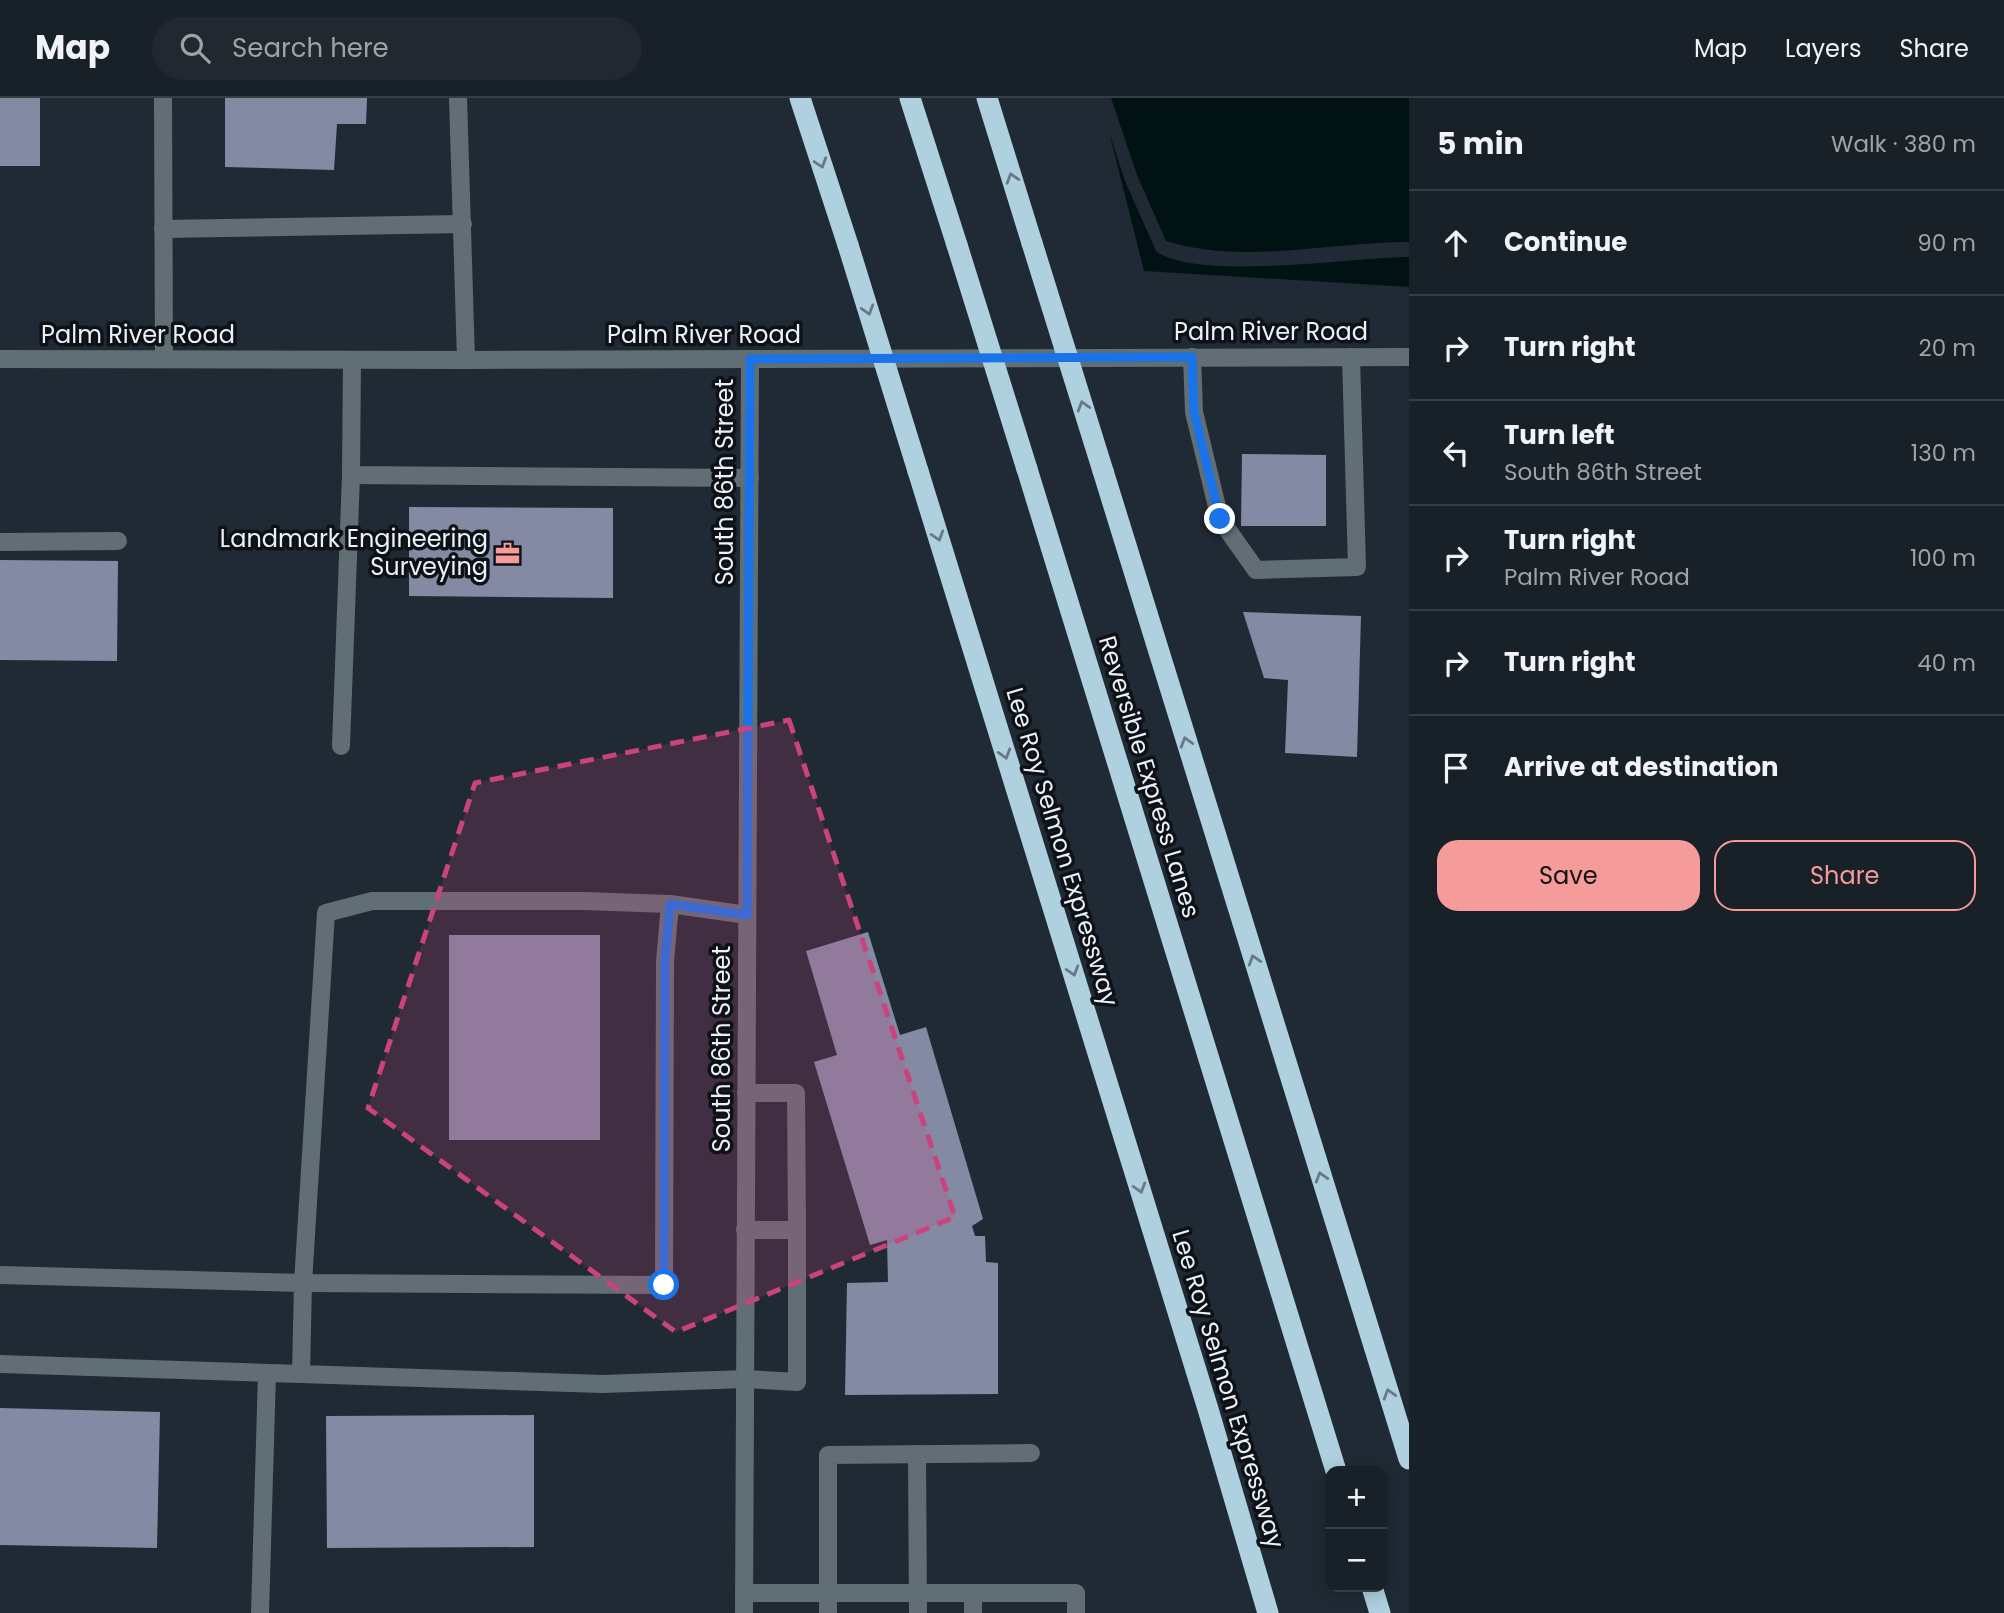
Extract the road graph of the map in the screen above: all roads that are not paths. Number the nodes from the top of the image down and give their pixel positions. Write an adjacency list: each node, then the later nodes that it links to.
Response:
1 (163, 98): 7 (street)
2 (458, 98): 6 (street)
3 (800, 98): 47 (highway, Lee Roy Selmon Expressway, one-way to 47, bridge)
4 (910, 98): 35 (highway, Reversible Express Lanes, bridge)
5 (987, 98): 34 (highway, one-way to 5, bridge)
6 (463, 224): 7 (street); 15 (street)
7 (163, 229): 12 (street)
8 (1409, 356): 10 (street, Palm River Road)
9 (1192, 357): 10 (street, Palm River Road); 10 (street); 13 (street, Palm River Road)
10 (1351, 357)
11 (0, 359): 12 (street, Palm River Road)
12 (164, 359): 14 (street, Palm River Road)
13 (750, 359): 15 (street, Palm River Road); 17 (street, South 86th Street)
14 (352, 360): 15 (street, Palm River Road); 16 (street)
15 (466, 360)
16 (351, 475): 17 (street); 20 (street)
17 (750, 478): 22 (street, South 86th Street)
18 (118, 541): 19 (street)
19 (0, 542)
20 (341, 746)
21 (670, 904): 22 (street); 27 (street); 27 (street)
22 (747, 915): 23 (street, South 86th Street)
23 (746, 1093): 24 (street, South 86th Street); 25 (street)
24 (745, 1230): 25 (street); 31 (street, South 86th Street)
25 (797, 1230): 31 (street)
26 (0, 1275): 27 (street)
27 (303, 1283): 30 (street)
28 (0, 1364): 29 (street)
29 (267, 1373): 30 (street); 41 (street)
30 (301, 1374): 31 (street)
31 (746, 1379): 37 (street, South 86th Street)
32 (1031, 1453): 33 (street)
33 (917, 1454): 38 (street); 40 (street)
34 (1409, 1459)
35 (1334, 1466)
36 (1374, 1592): 48 (highway)
37 (744, 1593): 40 (street); 42 (street, South 86th Street)
38 (918, 1593): 39 (street); 40 (street); 44 (street)
39 (973, 1593): 45 (street); 46 (street)
40 (828, 1594): 43 (street)
41 (260, 1613)
42 (744, 1613)
43 (828, 1613)
44 (918, 1613)
45 (973, 1613)
46 (1076, 1613)
47 (1268, 1613)
48 (1380, 1613)

